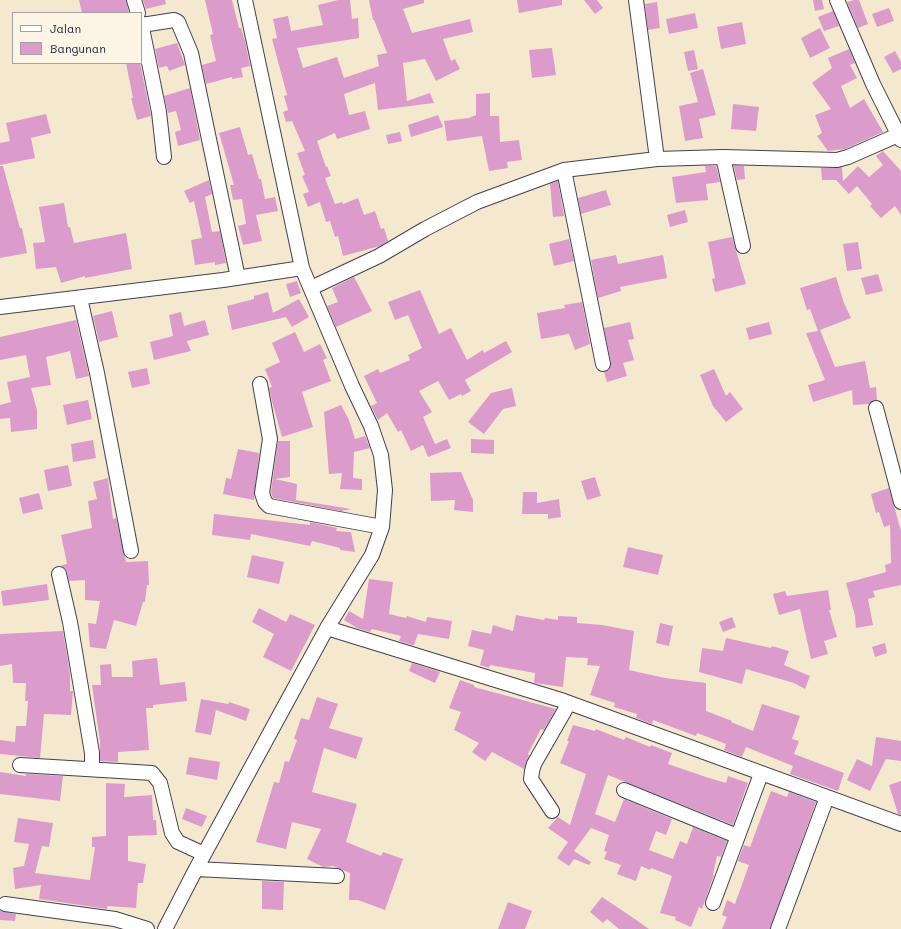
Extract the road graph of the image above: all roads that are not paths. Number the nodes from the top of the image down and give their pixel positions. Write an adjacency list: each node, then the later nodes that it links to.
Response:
1 (134, 0): 5 (street)
2 (245, 0): 14 (street)
3 (636, 0): 11 (street)
4 (837, 0): 8 (street)
5 (138, 12)
6 (142, 24): 15 (street)
7 (142, 29): 9 (street)
8 (899, 138): 10 (street)
9 (164, 157)
10 (723, 157): 11 (street); 13 (street)
11 (657, 159): 12 (street)
12 (564, 170): 16 (street); 19 (street)
13 (743, 246)
14 (302, 268): 15 (street); 16 (street)
15 (238, 278): 17 (street)
16 (311, 288): 23 (street)
17 (80, 298): 18 (street); 24 (street)
18 (0, 306)
19 (603, 364)
20 (260, 384): 23 (street)
21 (876, 408): 22 (street)
22 (901, 502)
23 (382, 527): 26 (street)
24 (131, 551)
25 (59, 574): 29 (street)
26 (327, 628): 27 (street); 36 (street)
27 (568, 703): 30 (street); 33 (street)
28 (20, 765): 29 (street)
29 (92, 769): 36 (street)
30 (760, 774): 32 (street); 35 (street)
31 (624, 790): 35 (street)
32 (827, 797): 34 (street); 43 (street)
33 (552, 811)
34 (901, 824)
35 (737, 836): 39 (street)
36 (204, 854): 37 (street)
37 (196, 869): 38 (street); 42 (street)
38 (337, 876)
39 (713, 903)
40 (5, 904): 41 (street)
41 (147, 929)
42 (165, 929)
43 (778, 929)

